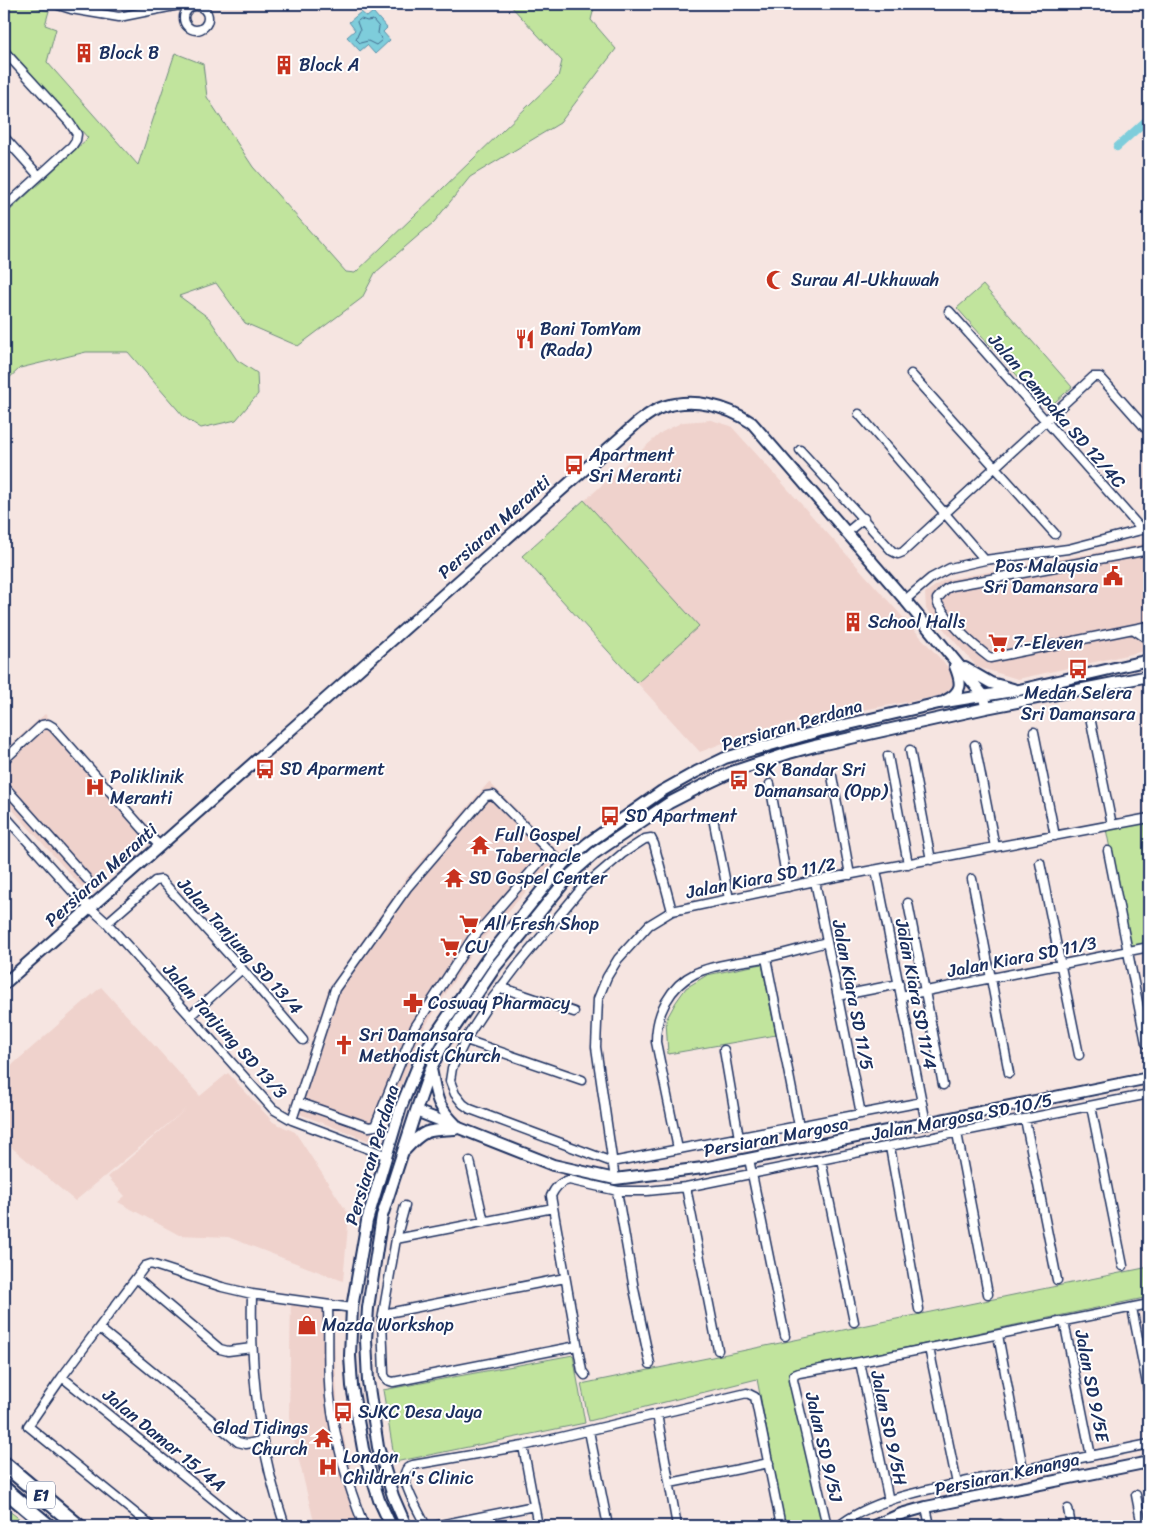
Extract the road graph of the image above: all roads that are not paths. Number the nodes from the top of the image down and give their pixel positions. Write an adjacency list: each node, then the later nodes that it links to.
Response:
1 (55, 4): 3 (street)
2 (189, 8): 3 (street); 4 (street); 4 (street)
3 (164, 9): 4 (street)
4 (184, 15)
5 (4, 51): 7 (street)
6 (4, 137): 7 (street)
7 (39, 176): 8 (street)
8 (4, 208)
9 (949, 311): 12 (street, Jalan Cempaka SD 12/4C)
10 (912, 374): 15 (street)
11 (859, 414): 16 (street)
12 (1046, 420): 13 (street); 15 (street); 18 (street, Jalan Cempaka SD 12/4C)
13 (1149, 432)
14 (800, 450): 17 (street)
15 (995, 468): 16 (street); 20 (street)
16 (946, 513): 17 (street); 23 (street)
17 (864, 518): 19 (street)
18 (1146, 529): 21 (street)
19 (846, 533): 25 (main road, Persiaran Meranti); 50 (main road, Persiaran Meranti)
20 (1055, 534)
21 (1068, 549): 23 (street); 24 (street)
22 (1149, 550): 24 (street)
23 (985, 560): 25 (street)
24 (1072, 565): 27 (street)
25 (905, 600): 29 (main road, Persiaran Meranti)
26 (1148, 626): 27 (street)
27 (1134, 630): 28 (street)
28 (1149, 640)
29 (952, 658): 32 (main road); 33 (main road, Persiaran Meranti); 34 (main road)
30 (1149, 660): 32 (main road, Persiaran Perdana)
31 (1149, 676): 35 (main road, Persiaran Perdana)
32 (1019, 690): 33 (main road, Persiaran Perdana)
33 (984, 696): 34 (main road, Persiaran Perdana); 35 (main road)
34 (939, 704): 56 (main road, Persiaran Perdana)
35 (986, 708): 90 (main road, Persiaran Perdana)
36 (1090, 717): 48 (street)
37 (1034, 732): 49 (street)
38 (976, 745): 51 (street)
39 (910, 750): 54 (street)
40 (888, 756): 57 (street)
41 (4, 760): 50 (street)
42 (832, 776): 59 (street)
43 (770, 784): 63 (street)
44 (4, 786): 60 (street)
45 (4, 815): 66 (street, Jalan Tanjung SD 13/3)
46 (713, 818): 64 (street)
47 (1149, 818): 48 (street, Jalan Kiara SD 11/2)
48 (1112, 825): 49 (street, Jalan Kiara SD 11/2)
49 (1054, 836): 51 (street, Jalan Kiara SD 11/2)
50 (159, 845): 66 (main road, Persiaran Meranti)
51 (995, 848): 54 (street, Jalan Kiara SD 11/2)
52 (549, 851): 56 (street); 96 (street); 96 (street)
53 (1108, 851): 71 (street)
54 (931, 860): 57 (street, Jalan Kiara SD 11/2)
55 (1040, 863): 73 (street)
56 (563, 864): 89 (main road, Persiaran Perdana)
57 (908, 864): 58 (street, Jalan Kiara SD 11/2)
58 (876, 870): 59 (street, Jalan Kiara SD 11/2); 77 (street, Jalan Kiara SD 11/4)
59 (850, 875): 62 (street, Jalan Kiara SD 11/2)
60 (87, 879)
61 (972, 879): 75 (street)
62 (815, 882): 63 (street, Jalan Kiara SD 11/2); 69 (street, Jalan Kiara SD 11/5)
63 (788, 887): 64 (street, Jalan Kiara SD 11/2)
64 (729, 899): 67 (street, Jalan Kiara SD 11/2)
65 (908, 903): 79 (street)
66 (91, 907): 68 (street, Jalan Tanjung SD 13/3); 76 (main road, Persiaran Meranti)
67 (672, 911): 78 (street); 115 (street, Jalan Kiara SD 11/2)
68 (107, 922): 74 (street, Jalan Tanjung SD 13/4); 83 (street, Jalan Tanjung SD 13/3)
69 (827, 942): 72 (street); 80 (street, Jalan Kiara SD 11/5)
70 (1149, 947): 71 (street, Jalan Kiara SD 11/3)
71 (1128, 951): 73 (street, Jalan Kiara SD 11/3); 86 (street)
72 (766, 958): 104 (street); 109 (street)
73 (1061, 964): 75 (street, Jalan Kiara SD 11/3); 88 (street)
74 (242, 969): 83 (street); 84 (street, Jalan Tanjung SD 13/4)
75 (991, 978): 79 (street, Jalan Kiara SD 11/3); 91 (street)
76 (4, 984)
77 (899, 984): 80 (street); 81 (street, Jalan Kiara SD 11/4)
78 (500, 987): 82 (street); 85 (street)
79 (925, 992): 81 (street, Jalan Kiara SD 11/3); 94 (street)
80 (838, 996): 100 (street, Jalan Kiara SD 11/5)
81 (901, 996): 97 (street, Jalan Kiara SD 11/4)
82 (574, 1012)
83 (191, 1015): 102 (street, Jalan Tanjung SD 13/3)
84 (303, 1040)
85 (466, 1040): 93 (street); 115 (street)
86 (1146, 1043)
87 (724, 1050): 107 (street)
88 (1078, 1055)
89 (419, 1064): 99 (main road); 110 (main road, Persiaran Perdana)
90 (431, 1068): 99 (main road, Persiaran Perdana); 105 (main road)
91 (1009, 1073)
92 (1149, 1078): 103 (main road, Persiaran Margosa)
93 (582, 1080)
94 (943, 1085)
95 (1149, 1094): 98 (street, Jalan Margosa SD 10/5)
96 (298, 1102): 102 (street)
97 (922, 1102): 100 (street); 103 (street, Jalan Kiara SD 11/4)
98 (1091, 1106): 101 (street, Jalan Margosa SD 10/5); 124 (street)
99 (416, 1111): 105 (main road, Persiaran Margosa); 110 (main road); 111 (main road, Persiaran Perdana)
100 (861, 1114): 104 (street)
101 (1025, 1119): 106 (street, Jalan Margosa SD 10/5); 127 (street)
102 (292, 1120): 110 (street, Jalan Tanjung SD 13/3)
103 (926, 1123): 112 (main road, Persiaran Margosa)
104 (799, 1126): 107 (street)
105 (460, 1128): 111 (main road); 117 (main road, Persiaran Margosa)
106 (957, 1133): 108 (street, Jalan Margosa SD 10/5); 129 (street)
107 (739, 1138): 109 (street)
108 (890, 1146): 113 (street, Jalan Margosa SD 10/5); 133 (street)
109 (678, 1150): 115 (street)
110 (387, 1151): 132 (main road, Persiaran Perdana)
111 (401, 1155): 164 (main road, Persiaran Perdana)
112 (750, 1159): 116 (street); 117 (main road, Persiaran Margosa)
113 (821, 1160): 116 (street, Jalan Margosa SD 10/5); 137 (street)
114 (470, 1161): 122 (street)
115 (612, 1162): 117 (street, Jalan Kiara SD 11/2)
116 (753, 1174): 118 (street, Jalan Margosa SD 10/5); 140 (street)
117 (615, 1179)
118 (686, 1187): 119 (street, Jalan Margosa SD 10/5); 144 (street)
119 (617, 1191): 121 (street, Jalan Margosa SD 10/5); 146 (street)
120 (405, 1206): 123 (street)
121 (553, 1208): 122 (street); 126 (street)
122 (484, 1222): 123 (street)
123 (396, 1239): 135 (street)
124 (1123, 1266)
125 (136, 1278): 128 (street); 138 (street); 142 (street)
126 (565, 1278): 135 (street); 141 (street)
127 (1057, 1280)
128 (252, 1294): 131 (street); 142 (street)
129 (988, 1294)
130 (1149, 1304): 134 (street)
131 (328, 1306): 132 (street); 176 (street)
132 (352, 1308): 165 (main road, Persiaran Perdana)
133 (920, 1308)
134 (1132, 1308): 136 (street); 149 (street)
135 (383, 1314): 141 (street)
136 (1064, 1321): 139 (street); 155 (street, Jalan SD 9/5E)
137 (854, 1322)
138 (99, 1328): 148 (street); 152 (street)
139 (998, 1334): 143 (street); 159 (street)
140 (785, 1336)
141 (577, 1346): 147 (street)
142 (252, 1348): 152 (street)
143 (929, 1348): 145 (street); 161 (street)
144 (718, 1350)
145 (860, 1362): 166 (street, Jalan SD 9/5H); 185 (street, Jalan SD 9/5J)
146 (650, 1364)
147 (585, 1376)
148 (62, 1377): 173 (street); 174 (street, Jalan Damar 15/4A)
149 (1149, 1394)
150 (657, 1414): 151 (street); 157 (street); 160 (street)
151 (589, 1431): 154 (street); 182 (street)
152 (262, 1441): 175 (street)
153 (1149, 1444): 155 (street)
154 (523, 1446): 167 (street); 179 (street)
155 (1091, 1456): 159 (street)
156 (1149, 1462): 168 (main road, Persiaran Kenanga)
157 (769, 1463): 160 (street); 184 (street)
158 (4, 1464): 172 (highway, E1)
159 (1023, 1469): 161 (street)
160 (670, 1483): 183 (street)
161 (957, 1484): 166 (street)
162 (4, 1488): 171 (highway, E1)
163 (1136, 1495): 189 (street)
164 (393, 1496): 165 (main road); 178 (main road, Persiaran Perdana)
165 (379, 1500): 177 (main road, Persiaran Perdana)
166 (889, 1500): 186 (street)
167 (534, 1506): 180 (street); 181 (street)
168 (926, 1507): 170 (street); 187 (main road, Persiaran Kenanga)
169 (1068, 1509): 188 (street)
170 (929, 1524)
171 (48, 1526)
172 (78, 1526)
173 (151, 1526)
174 (246, 1526)
175 (285, 1526)
176 (364, 1526)
177 (391, 1526)
178 (406, 1526)
179 (426, 1526)
180 (435, 1526)
181 (538, 1526)
182 (608, 1526)
183 (678, 1526)
184 (781, 1526)
185 (827, 1526)
186 (839, 1526)
187 (874, 1526)
188 (1071, 1526)
189 (1142, 1526)

